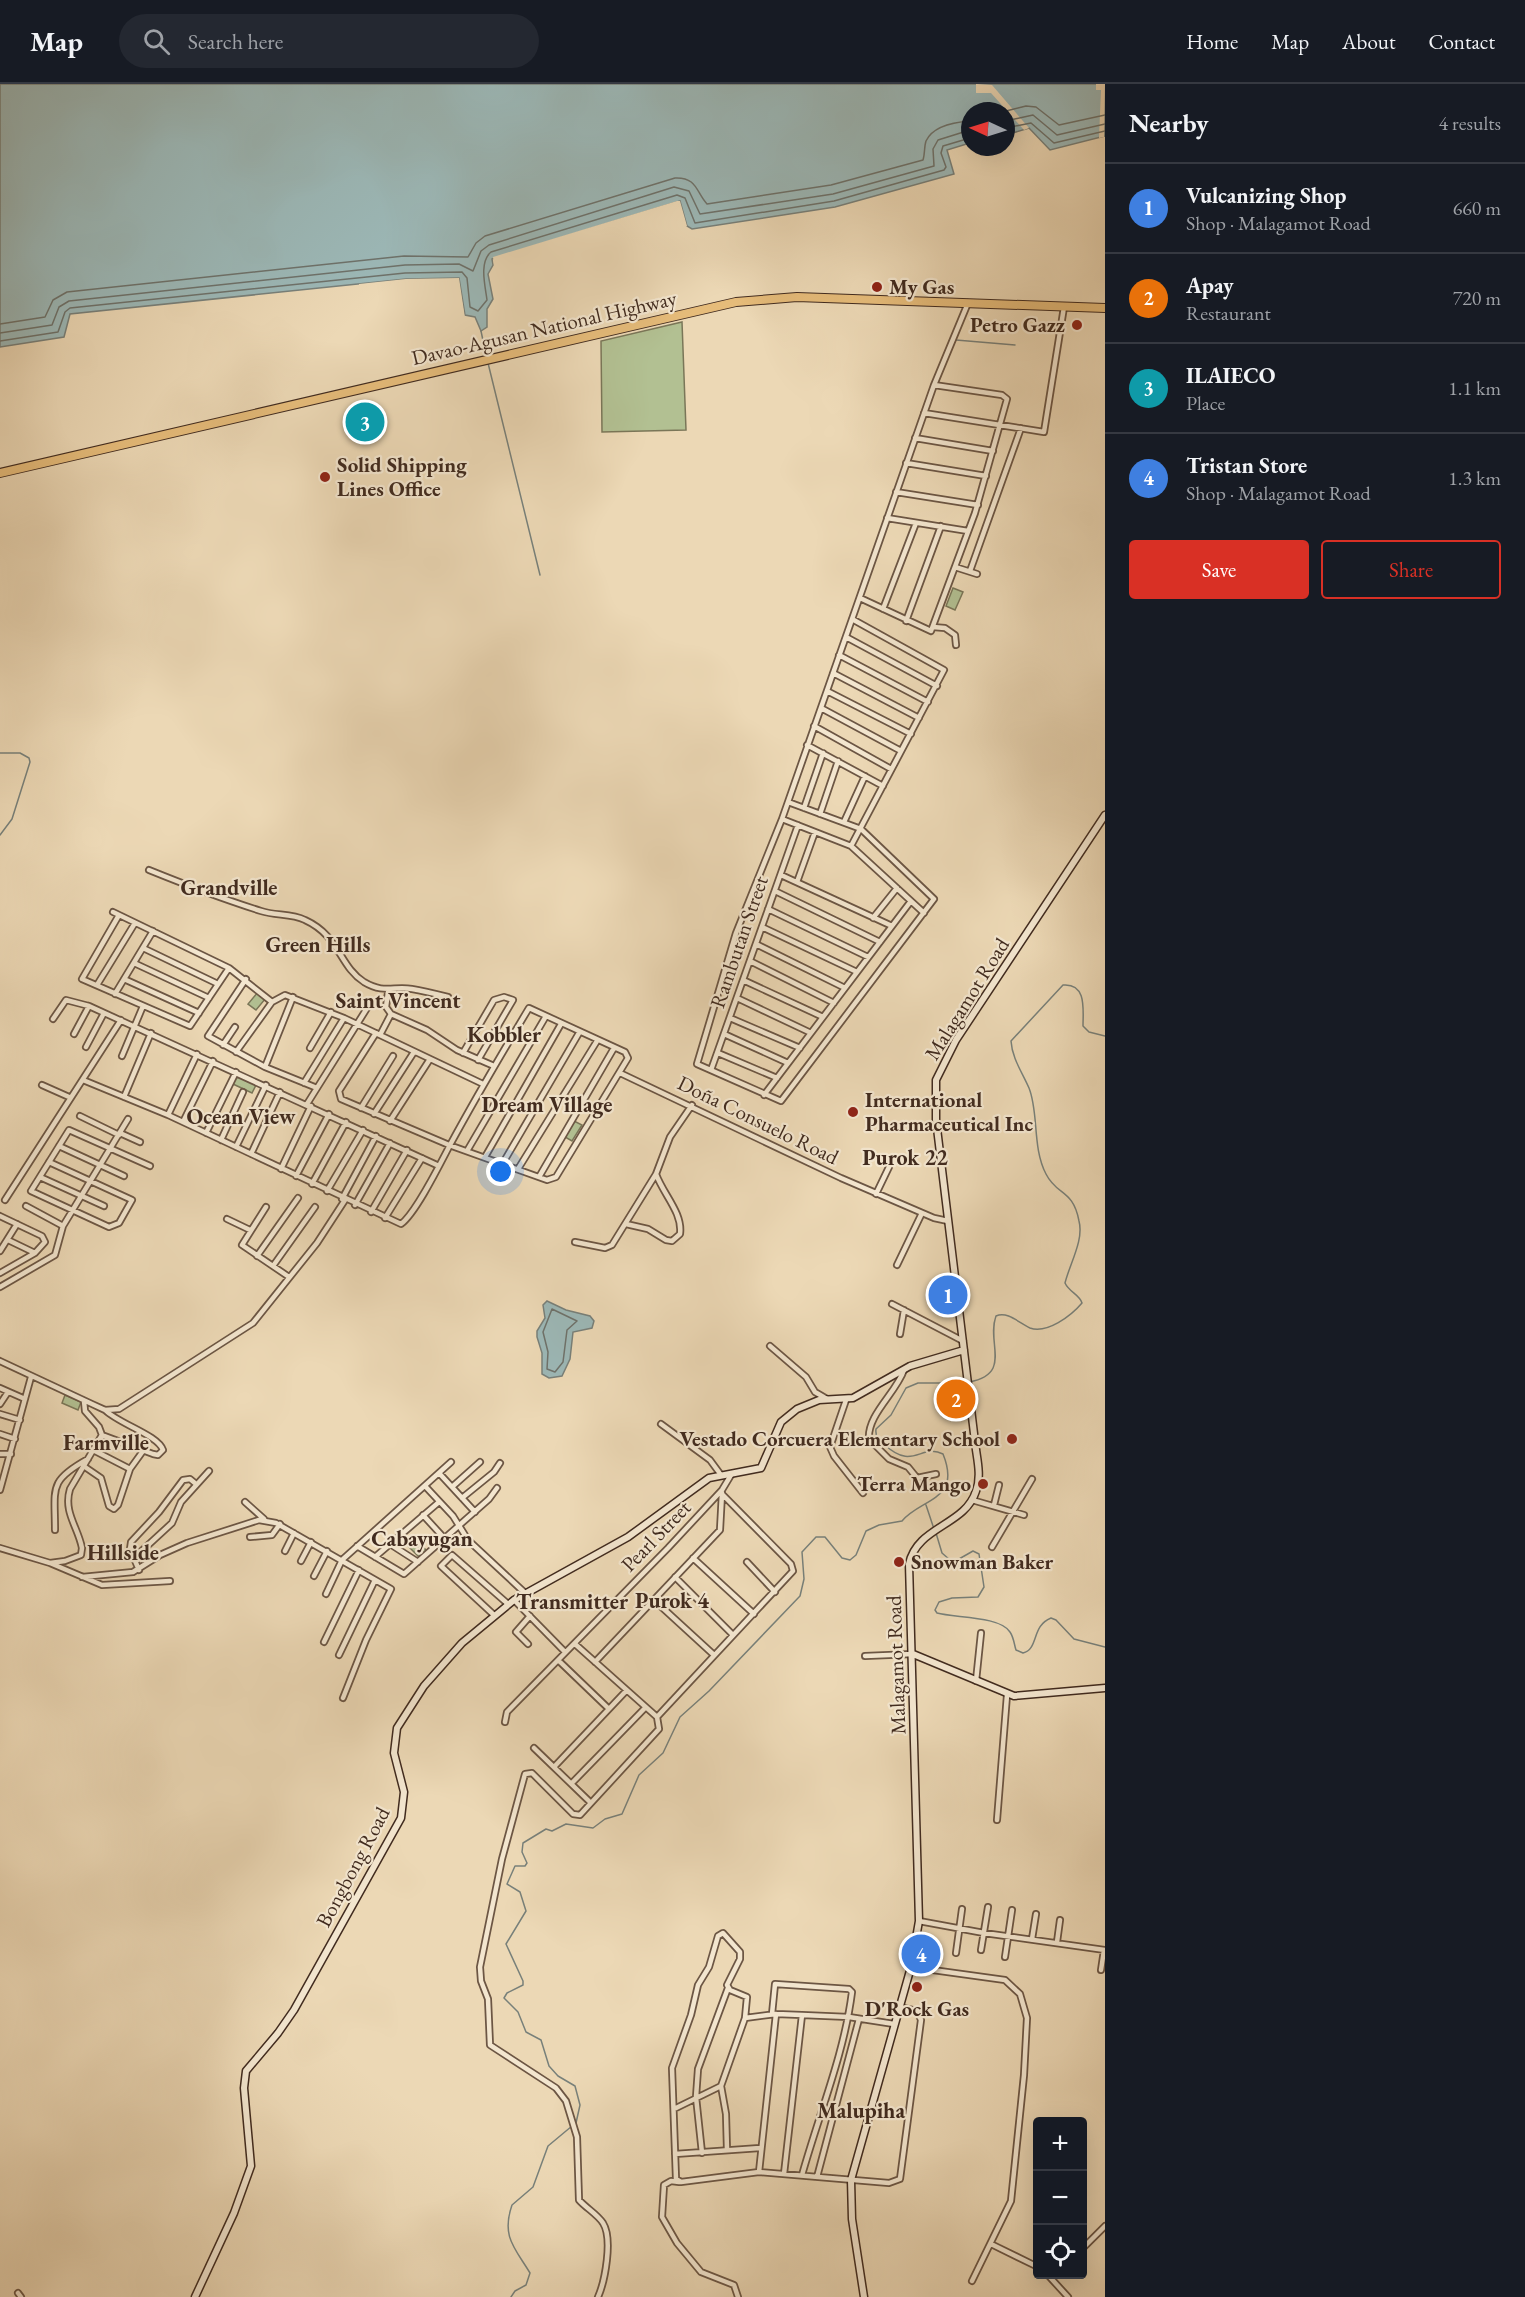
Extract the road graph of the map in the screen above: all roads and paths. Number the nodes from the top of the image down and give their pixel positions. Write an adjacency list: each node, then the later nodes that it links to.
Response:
1 (968, 303): 2 (highway, Davao-Agusan National Highway); 4 (street); 11 (highway, Davao-Agusan National Highway)
2 (1064, 307): 3 (highway, Davao-Agusan National Highway); 7 (street)
3 (1105, 308)
4 (934, 385): 5 (street); 6 (street)
5 (924, 413): 6 (street); 8 (street)
6 (1001, 424): 7 (street); 9 (street)
7 (1021, 428): 20 (street)
8 (915, 438): 9 (street); 10 (street)
9 (993, 451): 12 (street)
10 (906, 463): 12 (street); 13 (street)
11 (0, 473)
12 (986, 476): 14 (street)
13 (896, 492): 14 (street); 15 (street)
14 (978, 505): 18 (street)
15 (887, 518): 16 (street); 22 (street)
16 (915, 523): 17 (street); 23 (street)
17 (941, 526): 18 (street); 25 (street)
18 (968, 531): 19 (street)
19 (955, 567): 20 (street); 26 (street)
20 (970, 571): 21 (street)
21 (977, 574)
22 (860, 598): 23 (street); 24 (street)
23 (883, 609): 25 (street)
24 (852, 619): 27 (street); 31 (street)
25 (906, 621): 26 (street)
26 (933, 627): 28 (street)
27 (846, 637): 29 (street); 31 (street)
28 (957, 645)
29 (839, 656): 30 (street); 33 (street)
30 (833, 673): 32 (street); 35 (street)
31 (937, 686): 33 (street)
32 (827, 691): 34 (street); 37 (street)
33 (928, 702): 35 (street)
34 (821, 708): 36 (street); 39 (street)
35 (919, 718): 37 (street)
36 (814, 726): 38 (street); 42 (street)
37 (910, 734): 39 (street)
38 (807, 745): 40 (street); 45 (street)
39 (901, 751): 42 (street)
40 (823, 753): 41 (street); 46 (street)
41 (838, 761): 43 (street); 47 (street)
42 (891, 769): 44 (street)
43 (865, 776): 44 (street); 50 (street)
44 (883, 786): 52 (street)
45 (788, 802): 46 (street); 49 (street)
46 (804, 808): 47 (street)
47 (820, 814): 50 (street)
48 (1105, 815): 208 (street, Malagamot Road)
49 (782, 819): 51 (street); 134 (street)
50 (844, 822): 52 (street)
51 (798, 825): 53 (street); 56 (street, Rambutan Street)
52 (861, 829): 54 (street); 63 (street)
53 (815, 832): 54 (street); 57 (street)
54 (851, 846): 58 (street)
55 (149, 870): 84 (street)
56 (781, 875): 57 (street); 59 (street, Rambutan Street)
57 (797, 882): 65 (street)
58 (897, 888): 60 (street); 65 (street)
59 (775, 891): 61 (street, Rambutan Street); 70 (street)
60 (911, 901): 63 (street); 67 (street)
61 (768, 909): 68 (street, Rambutan Street); 73 (street)
62 (113, 912): 64 (street)
63 (924, 913): 146 (street)
64 (119, 915): 66 (street); 82 (street)
65 (873, 918): 67 (street)
66 (135, 923): 69 (street); 82 (street)
67 (892, 926): 70 (street)
68 (762, 927): 71 (street, Rambutan Street); 77 (street)
69 (153, 932): 72 (street); 76 (street)
70 (880, 942): 73 (street)
71 (756, 944): 74 (street, Rambutan Street); 83 (street)
72 (143, 948): 75 (street); 81 (street)
73 (868, 957): 77 (street)
74 (750, 961): 80 (street, Rambutan Street); 91 (street)
75 (134, 963): 79 (street); 88 (street)
76 (230, 968): 78 (street); 81 (street)
77 (857, 972): 83 (street)
78 (246, 978): 90 (street); 116 (street)
79 (124, 979): 85 (street); 97 (street)
80 (743, 980): 89 (street, Rambutan Street); 100 (street)
81 (218, 984): 88 (street)
82 (97, 985): 85 (street)
83 (845, 988): 91 (street)
84 (388, 992): 87 (street); 98 (street)
85 (115, 994): 94 (street)
86 (293, 997): 90 (street); 95 (street); 133 (street)
87 (448, 997)
88 (209, 998): 97 (street)
89 (737, 998): 102 (street, Rambutan Street); 111 (street)
90 (272, 1002): 121 (street)
91 (834, 1003): 100 (street)
92 (369, 1005): 106 (street)
93 (89, 1006): 96 (street); 103 (street); 112 (street)
94 (143, 1006): 97 (street); 107 (street)
95 (331, 1012): 101 (street); 118 (street)
96 (104, 1013): 104 (street); 117 (street)
97 (199, 1013)
98 (391, 1014): 113 (street); 123 (street)
99 (546, 1016): 105 (street); 132 (street); 172 (street)
100 (823, 1017): 111 (street)
101 (344, 1018): 106 (street); 139 (street)
102 (730, 1018): 114 (street, Rambutan Street); 120 (street)
103 (53, 1019)
104 (121, 1020): 107 (street); 138 (street)
105 (561, 1024): 110 (street); 174 (street)
106 (359, 1025): 113 (street); 143 (street)
107 (135, 1026): 109 (street); 126 (street)
108 (235, 1027): 116 (street)
109 (151, 1033): 125 (street); 147 (street)
110 (579, 1033): 115 (street); 177 (street)
111 (811, 1033): 120 (street)
112 (74, 1034)
113 (378, 1034): 122 (street); 151 (street)
114 (724, 1034): 124 (street, Rambutan Street); 131 (street)
115 (597, 1041): 119 (street); 183 (street)
116 (223, 1045): 121 (street)
117 (86, 1047)
118 (310, 1048)
119 (614, 1048): 136 (street); 188 (street)
120 (800, 1048): 131 (street)
121 (236, 1052): 133 (street)
122 (414, 1052): 128 (street); 153 (street)
123 (463, 1053): 129 (street); 129 (street)
124 (718, 1053): 134 (street, Rambutan Street); 137 (street)
125 (197, 1054): 130 (street); 154 (street)
126 (123, 1056)
127 (393, 1056): 151 (street)
128 (430, 1059): 140 (street); 157 (street)
129 (478, 1060): 132 (street)
130 (213, 1061): 135 (street); 158 (street)
131 (788, 1064): 137 (street)
132 (494, 1066): 140 (street)
133 (265, 1067): 139 (street)
134 (711, 1070): 146 (street)
135 (236, 1072): 142 (street); 161 (street)
136 (620, 1073): 150 (street, Doña Consuelo Road); 188 (street)
137 (777, 1078): 146 (street)
138 (83, 1080): 147 (street); 148 (street)
139 (304, 1083): 143 (street)
140 (483, 1084): 167 (street)
141 (42, 1085): 148 (street)
142 (266, 1085): 145 (street); 169 (street)
143 (317, 1088): 149 (street)
144 (243, 1092): 164 (street)
145 (280, 1092): 149 (street); 173 (street)
146 (765, 1095)
147 (124, 1097): 154 (street)
148 (69, 1098): 196 (street)
149 (309, 1105): 152 (street); 182 (street)
150 (692, 1105): 184 (street); 192 (street, Doña Consuelo Road)
151 (361, 1108): 153 (street)
152 (329, 1114): 159 (street); 186 (street)
153 (374, 1114): 157 (street)
154 (168, 1115): 158 (street)
155 (80, 1116): 162 (street)
156 (128, 1119): 162 (street)
157 (390, 1121): 167 (street)
158 (183, 1122): 161 (street)
159 (346, 1122): 160 (street); 190 (street)
160 (363, 1130): 163 (street); 191 (street)
161 (206, 1133): 164 (street)
162 (119, 1134): 165 (street); 170 (street)
163 (376, 1136): 166 (street); 195 (street)
164 (220, 1140): 169 (street)
165 (140, 1142)
166 (390, 1143): 171 (street); 197 (street)
167 (449, 1145): 172 (street); 180 (street)
168 (59, 1146): 170 (street); 176 (street); 178 (street)
169 (236, 1147): 173 (street)
170 (111, 1149): 178 (street); 179 (street)
171 (407, 1150): 175 (street); 203 (street)
172 (467, 1151): 174 (street)
173 (250, 1154): 182 (street)
174 (485, 1157): 177 (street)
175 (422, 1158): 180 (street); 206 (street)
176 (49, 1162): 187 (street); 189 (street)
177 (503, 1163): 183 (street)
178 (101, 1165): 185 (street); 189 (street)
179 (150, 1166)
180 (439, 1166): 206 (street)
181 (889, 1167): 192 (street)
182 (281, 1169): 186 (street)
183 (518, 1169): 188 (street)
184 (656, 1174): 210 (street); 210 (street)
185 (124, 1176)
186 (296, 1176): 190 (street)
187 (40, 1177): 193 (street); 202 (street)
188 (538, 1177)
189 (91, 1180): 193 (street); 202 (street)
190 (312, 1184): 191 (street)
191 (327, 1191): 195 (street)
192 (876, 1194): 204 (street, Doña Consuelo Road)
193 (82, 1195): 199 (street); 202 (street)
194 (298, 1198): 217 (street)
195 (343, 1199): 197 (street); 221 (street)
196 (5, 1200)
197 (355, 1205): 203 (street)
198 (26, 1206): 211 (street)
199 (104, 1206)
200 (266, 1207): 212 (street)
201 (315, 1207): 219 (street)
202 (72, 1212): 211 (street)
203 (371, 1212): 206 (street)
204 (922, 1213): 208 (street, Doña Consuelo Road); 218 (street)
205 (0, 1216): 209 (street)
206 (385, 1218)
207 (227, 1219): 212 (street)
208 (948, 1221): 227 (street, Malagamot Road)
209 (17, 1224): 213 (street); 216 (street)
210 (626, 1224): 214 (street)
211 (63, 1226): 223 (street)
212 (250, 1230): 217 (street)
213 (8, 1240): 215 (street); 216 (street)
214 (575, 1242)
215 (0, 1251)
216 (35, 1253): 220 (street)
217 (257, 1256): 219 (street)
218 (897, 1265)
219 (273, 1266): 221 (street)
220 (0, 1273)
221 (289, 1277): 240 (street)
222 (0, 1278): 223 (street)
223 (2, 1286)
224 (892, 1304): 225 (street)
225 (904, 1310): 226 (street); 227 (street)
226 (900, 1334)
227 (963, 1341): 229 (street, Malagamot Road)
228 (770, 1346): 236 (street)
229 (964, 1350): 231 (street, Bongbong Road); 273 (street, Malagamot Road)
230 (0, 1361): 232 (street)
231 (905, 1368): 237 (street, Bongbong Road); 261 (street)
232 (31, 1377): 235 (street); 238 (street)
233 (0, 1388): 234 (street)
234 (8, 1392): 235 (street); 239 (street)
235 (25, 1399): 242 (street)
236 (826, 1399): 237 (street, Bongbong Road); 260 (street, Bongbong Road)
237 (846, 1400): 271 (street)
238 (84, 1401): 240 (street); 245 (street)
239 (0, 1404)
240 (105, 1410): 248 (street)
241 (0, 1414): 242 (street)
242 (20, 1420): 246 (street)
243 (661, 1424): 262 (street)
244 (0, 1434): 246 (street)
245 (102, 1435): 247 (street); 248 (street)
246 (15, 1438): 250 (street)
247 (95, 1451): 251 (street); 256 (street)
248 (143, 1451): 256 (street)
249 (0, 1454): 250 (street)
250 (11, 1454): 259 (street)
251 (90, 1458): 255 (street); 284 (street)
252 (451, 1462): 258 (street)
253 (480, 1462): 267 (street)
254 (500, 1463): 272 (street)
255 (85, 1467): 256 (street); 302 (street)
256 (130, 1469)
257 (209, 1471): 264 (street)
258 (439, 1473): 266 (street); 267 (street)
259 (3, 1474): 269 (street)
260 (731, 1474): 262 (street, Bongbong Road); 270 (street, Pearl Street)
261 (936, 1474)
262 (721, 1475): 311 (street, Bongbong Road)
263 (1032, 1479): 277 (street)
264 (196, 1484): 296 (street); 296 (street)
265 (999, 1485): 276 (street)
266 (425, 1486): 275 (street); 290 (street)
267 (452, 1487): 272 (street)
268 (497, 1488): 278 (street)
269 (0, 1490)
270 (722, 1492): 297 (street); 310 (street); 322 (street, Pearl Street)
271 (863, 1493)
272 (462, 1498): 278 (street)
273 (972, 1500): 276 (street); 324 (street, Malagamot Road)
274 (244, 1502): 281 (street)
275 (439, 1502): 279 (street); 283 (street)
276 (994, 1505): 277 (street)
277 (1014, 1511): 280 (street); 291 (street)
278 (475, 1512): 283 (street)
279 (423, 1515): 287 (street); 289 (street)
280 (1024, 1515)
281 (264, 1519): 282 (street); 303 (street)
282 (280, 1524): 285 (street); 286 (street)
283 (460, 1526): 287 (street); 311 (street)
284 (55, 1530)
285 (294, 1533): 288 (street); 293 (street)
286 (250, 1537)
287 (445, 1539): 300 (street)
288 (311, 1542): 294 (street); 299 (street)
289 (390, 1544): 295 (street); 300 (street)
290 (357, 1546): 295 (street); 298 (street)
291 (992, 1547)
292 (0, 1548): 302 (street)
293 (285, 1551)
294 (327, 1551): 298 (street); 306 (street)
295 (375, 1557): 300 (street)
296 (135, 1558): 303 (street)
297 (693, 1558): 307 (street); 315 (street)
298 (342, 1560): 304 (street); 312 (street)
299 (301, 1561)
300 (418, 1562)
301 (747, 1562): 310 (street)
302 (50, 1563): 305 (street)
303 (139, 1570): 305 (street)
304 (359, 1570): 308 (street); 320 (street)
305 (82, 1576): 309 (street)
306 (314, 1576)
307 (675, 1577): 313 (street); 319 (street)
308 (375, 1580): 325 (street); 334 (street)
309 (170, 1581)
310 (775, 1592): 315 (street)
311 (525, 1593): 314 (street, Bongbong Road)
312 (326, 1594)
313 (654, 1600): 326 (street); 329 (street)
314 (511, 1602): 316 (street, Bongbong Road); 316 (street); 317 (street)
315 (754, 1614): 319 (street)
316 (494, 1615): 388 (street, Bongbong Road)
317 (530, 1616): 321 (street); 323 (street)
318 (981, 1633): 330 (street)
319 (733, 1635): 326 (street)
320 (324, 1642)
321 (528, 1644)
322 (575, 1644): 323 (street, Pearl Street); 329 (street)
323 (565, 1652): 328 (street, Pearl Street)
324 (913, 1654): 327 (street); 330 (street); 349 (street, Malagamot Road)
325 (339, 1655)
326 (714, 1655): 337 (street)
327 (865, 1656)
328 (558, 1660): 336 (street); 338 (street, Pearl Street)
329 (595, 1662): 332 (street)
330 (976, 1682): 333 (street)
331 (1105, 1688): 333 (street)
332 (626, 1691): 335 (street); 336 (street)
333 (1008, 1695): 343 (street)
334 (343, 1698)
335 (645, 1708): 337 (street); 341 (street)
336 (609, 1709): 340 (street)
337 (657, 1718): 342 (street)
338 (506, 1722)
339 (534, 1748): 340 (street)
340 (554, 1767): 341 (street)
341 (572, 1784): 342 (street)
342 (591, 1803): 389 (street)
343 (997, 1820)
344 (988, 1907): 351 (street)
345 (962, 1909): 350 (street)
346 (1012, 1910): 352 (street)
347 (1036, 1914): 353 (street)
348 (1060, 1920): 354 (street)
349 (919, 1921): 350 (street); 359 (street, Malagamot Road)
350 (960, 1929): 351 (street); 357 (street)
351 (984, 1934): 352 (street); 355 (street)
352 (1009, 1936): 353 (street); 358 (street)
353 (1032, 1939): 354 (street)
354 (1057, 1942): 356 (street)
355 (981, 1950)
356 (1104, 1950): 360 (street)
357 (956, 1953)
358 (1005, 1957)
359 (911, 1967): 362 (street, Malagamot Road); 383 (street)
360 (1101, 1970)
361 (728, 1988): 365 (street); 370 (street); 371 (street)
362 (899, 2007): 368 (street, Malagamot Road); 380 (street)
363 (774, 2014): 364 (street); 365 (street); 366 (street); 372 (street)
364 (802, 2015): 366 (street); 377 (street)
365 (745, 2018): 369 (street)
366 (849, 2018): 367 (street); 378 (street)
367 (859, 2019): 368 (street); 379 (street)
368 (894, 2024): 380 (street, Malagamot Road)
369 (721, 2086): 370 (street); 373 (street)
370 (696, 2097): 371 (street); 374 (street)
371 (674, 2109): 375 (street)
372 (760, 2148): 373 (street); 376 (street)
373 (727, 2150): 374 (street)
374 (702, 2153): 375 (street)
375 (675, 2154): 381 (street)
376 (759, 2172): 377 (street); 381 (street)
377 (784, 2174): 378 (street)
378 (802, 2175): 379 (street)
379 (817, 2177): 380 (street)
380 (850, 2181): 391 (street, Malagamot Road)
381 (679, 2182): 390 (street)
382 (1105, 2226): 384 (street)
383 (991, 2244): 385 (street); 387 (street)
384 (1087, 2245)
385 (1033, 2264)
386 (1052, 2279): 392 (street)
387 (972, 2280)
388 (195, 2297)
389 (598, 2297)
390 (738, 2297)
391 (864, 2297)
392 (1068, 2297)

